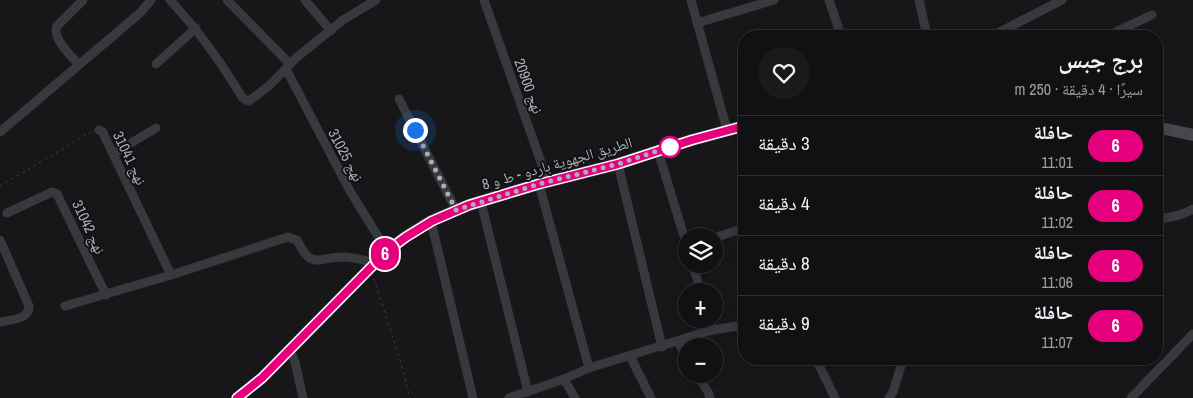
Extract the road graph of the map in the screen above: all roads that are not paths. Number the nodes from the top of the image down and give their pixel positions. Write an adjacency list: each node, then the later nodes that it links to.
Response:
1 (83, 0): 23 (street)
2 (151, 0): 23 (street)
3 (170, 0): 15 (street)
4 (227, 0): 22 (street, نهج 31025)
5 (304, 0): 16 (street)
6 (376, 0): 16 (street)
7 (484, 0): 35 (street, نهج 20900)
8 (691, 0): 14 (street)
9 (774, 0): 14 (street)
10 (829, 0): 17 (street)
11 (919, 0): 18 (street)
12 (1062, 0): 19 (street)
13 (1152, 15): 20 (street)
14 (697, 23): 30 (street)
15 (196, 28): 21 (street); 22 (street)
16 (331, 30): 22 (street)
17 (838, 30)
18 (926, 30)
19 (1004, 30)
20 (1120, 30)
21 (156, 64)
22 (291, 64): 46 (street, نهج 31025)
23 (79, 65): 28 (street)
24 (399, 98): 38 (street)
25 (738, 127): 30 (main road, الطريق الجهوية باردو - ط و 8)
26 (156, 128): 33 (street)
27 (1163, 129): 31 (main road)
28 (0, 130)
29 (99, 130): 33 (street, نهج 31041)
30 (727, 130): 32 (main road, الطريق الجهوية باردو - ط و 8)
31 (1193, 135)
32 (658, 151): 34 (main road, الطريق الجهوية باردو - ط و 8); 42 (street)
33 (113, 154): 48 (street, نهج 31041)
34 (618, 164): 35 (main road, الطريق الجهوية باردو - ط و 8); 57 (street)
35 (543, 183): 36 (main road, الطريق الجهوية باردو - ط و 8); 64 (street, نهج 20900)
36 (481, 202): 38 (main road, الطريق الجهوية باردو - ط و 8); 67 (street)
37 (1193, 209): 40 (street)
38 (456, 210): 41 (main road, الطريق الجهوية باردو - ط و 8)
39 (7, 213): 49 (street, نهج 31042)
40 (1163, 218)
41 (432, 221): 46 (main road, الطريق الجهوية باردو - ط و 8); 70 (street)
42 (681, 228)
43 (738, 230): 44 (street)
44 (723, 235)
45 (0, 240): 51 (street)
46 (387, 251): 47 (main road, الطريق الجهوية باردو - ط و 8)
47 (372, 266): 48 (street); 58 (main road, الطريق الجهوية باردو - ط و 8)
48 (171, 275): 49 (street)
49 (106, 295): 50 (street)
50 (66, 306)
51 (0, 322)
52 (738, 327): 53 (street)
53 (712, 330): 55 (street)
54 (1193, 334): 62 (street)
55 (689, 338)
56 (678, 342): 57 (street)
57 (662, 347): 59 (street)
58 (290, 349): 68 (main road, الطريق الجهوية باردو - ط و 8); 69 (street)
59 (630, 356): 64 (street); 73 (street)
60 (819, 365): 75 (street)
61 (901, 365): 76 (street)
62 (1163, 365)
63 (1163, 365): 77 (street)
64 (589, 368): 65 (street)
65 (564, 379): 67 (street); 72 (street)
66 (702, 383): 74 (street)
67 (528, 392): 71 (street)
68 (237, 398)
69 (303, 398)
70 (473, 398)
71 (508, 398)
72 (575, 398)
73 (651, 398)
74 (710, 398)
75 (835, 398)
76 (889, 398)
77 (1131, 398)

